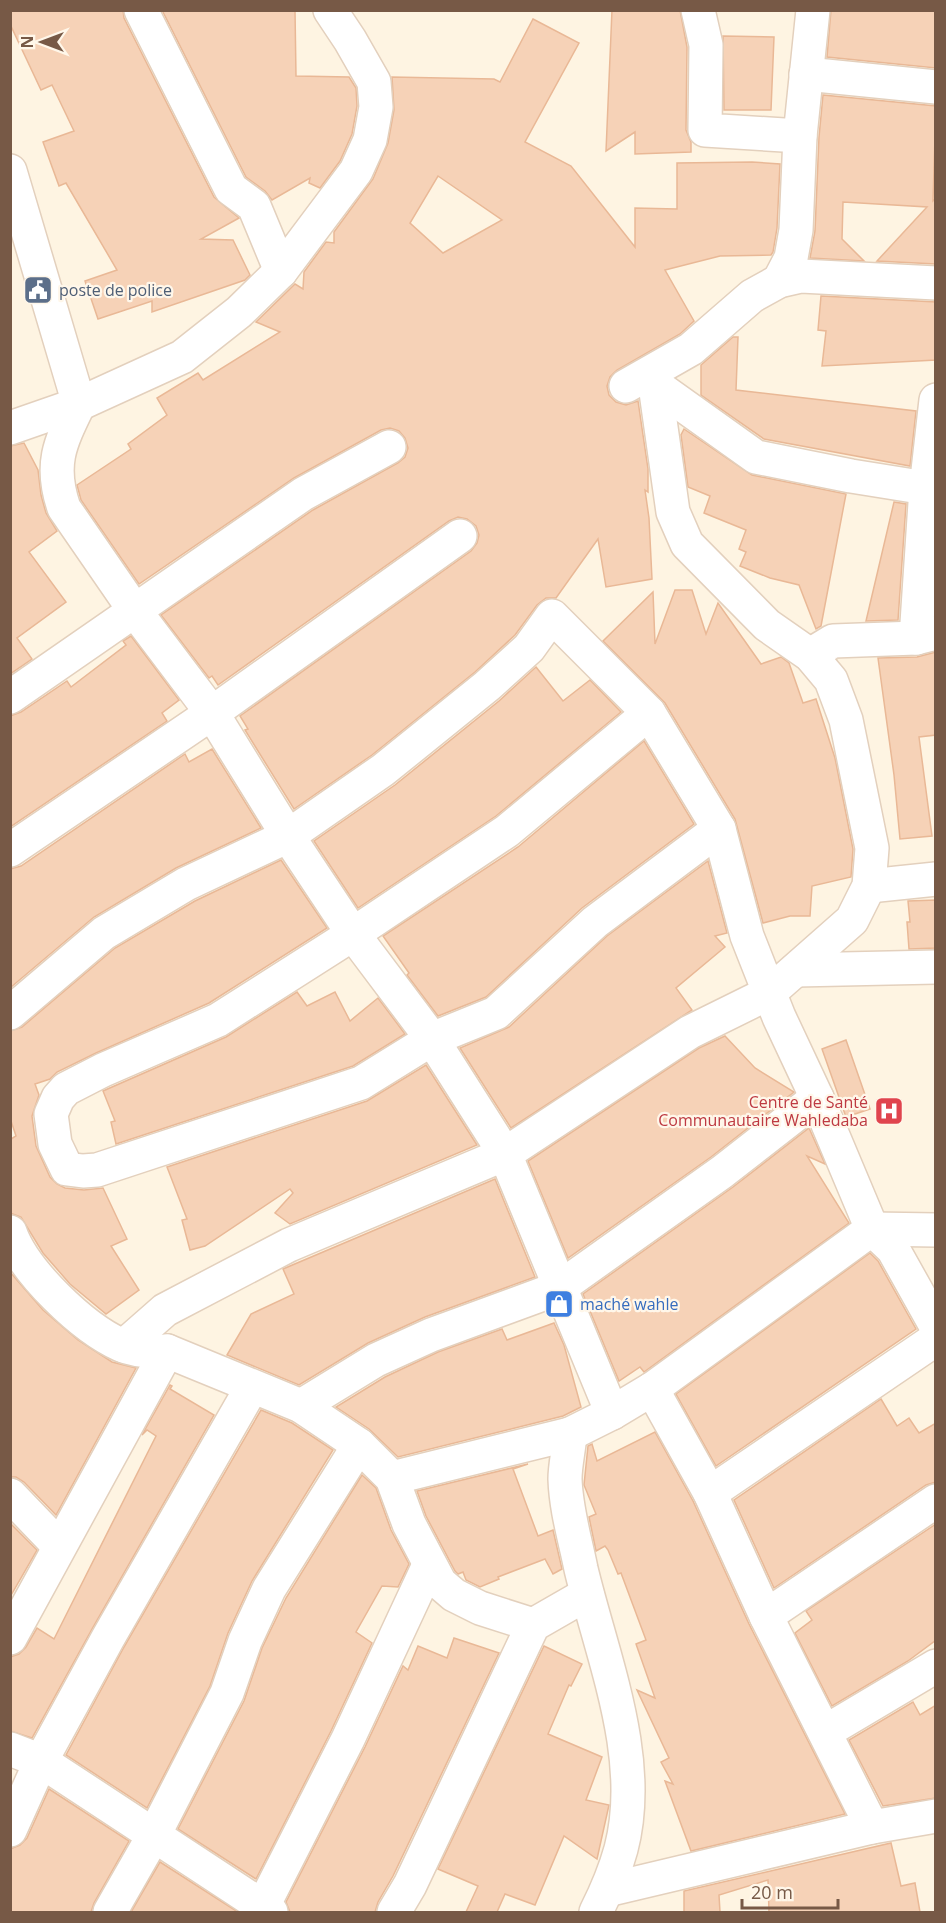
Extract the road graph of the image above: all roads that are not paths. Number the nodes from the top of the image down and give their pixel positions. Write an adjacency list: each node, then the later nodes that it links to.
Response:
1 (141, 10): 9 (street)
2 (330, 10): 9 (street)
3 (698, 10): 7 (street)
4 (813, 10): 5 (street)
5 (806, 74): 6 (street); 7 (street)
6 (936, 87)
7 (800, 136): 10 (street)
8 (10, 171): 14 (street)
9 (281, 270): 14 (street)
10 (779, 281): 11 (street); 12 (street)
11 (936, 283)
12 (643, 381): 17 (street); 21 (street)
13 (936, 400): 17 (street)
14 (80, 404): 15 (street); 19 (street)
15 (10, 428)
16 (389, 447): 19 (street)
17 (926, 488): 20 (street)
18 (460, 536): 23 (street)
19 (135, 611): 22 (street); 23 (street)
20 (926, 635): 21 (street)
21 (810, 655): 29 (street)
22 (10, 697)
23 (212, 713): 26 (street); 27 (street)
24 (649, 713): 25 (street); 26 (street); 30 (street)
25 (719, 829): 33 (street); 35 (street)
26 (288, 836): 30 (street); 34 (street)
27 (10, 850)
28 (936, 879): 29 (street)
29 (869, 886): 32 (street)
30 (353, 934): 35 (street); 35 (street)
31 (936, 967): 32 (street)
32 (796, 970): 33 (street)
33 (769, 993): 36 (street); 37 (street)
34 (10, 1013)
35 (432, 1039): 37 (street)
36 (817, 1098): 38 (street); 41 (street)
37 (505, 1154): 41 (street); 44 (street)
38 (872, 1229): 39 (street); 42 (street); 47 (street)
39 (936, 1230)
40 (10, 1232): 44 (street)
41 (559, 1288): 48 (street); 49 (street)
42 (936, 1326)
43 (936, 1338): 53 (street)
44 (124, 1346): 45 (street)
45 (167, 1351): 46 (street); 56 (street)
46 (252, 1387): 48 (street); 65 (street)
47 (652, 1389): 49 (street); 53 (street)
48 (301, 1406): 51 (street)
49 (612, 1413): 50 (street)
50 (570, 1434): 52 (street); 58 (street)
51 (358, 1445): 52 (street); 69 (street)
52 (392, 1478): 57 (street)
53 (710, 1493): 59 (street)
54 (10, 1496): 56 (street)
55 (936, 1501): 59 (street)
56 (59, 1546): 61 (street)
57 (429, 1565): 60 (street); 71 (street)
58 (587, 1594): 60 (street); 70 (street)
59 (766, 1617): 63 (street)
60 (533, 1625): 73 (street)
61 (10, 1638)
62 (936, 1666): 63 (street)
63 (825, 1732): 67 (street)
64 (10, 1749): 65 (street)
65 (41, 1761): 68 (street); 69 (street)
66 (936, 1816): 67 (street)
67 (872, 1827): 70 (street)
68 (10, 1830)
69 (154, 1835): 71 (street); 72 (street)
70 (602, 1901)
71 (265, 1911)
72 (110, 1912)
73 (393, 1912)

